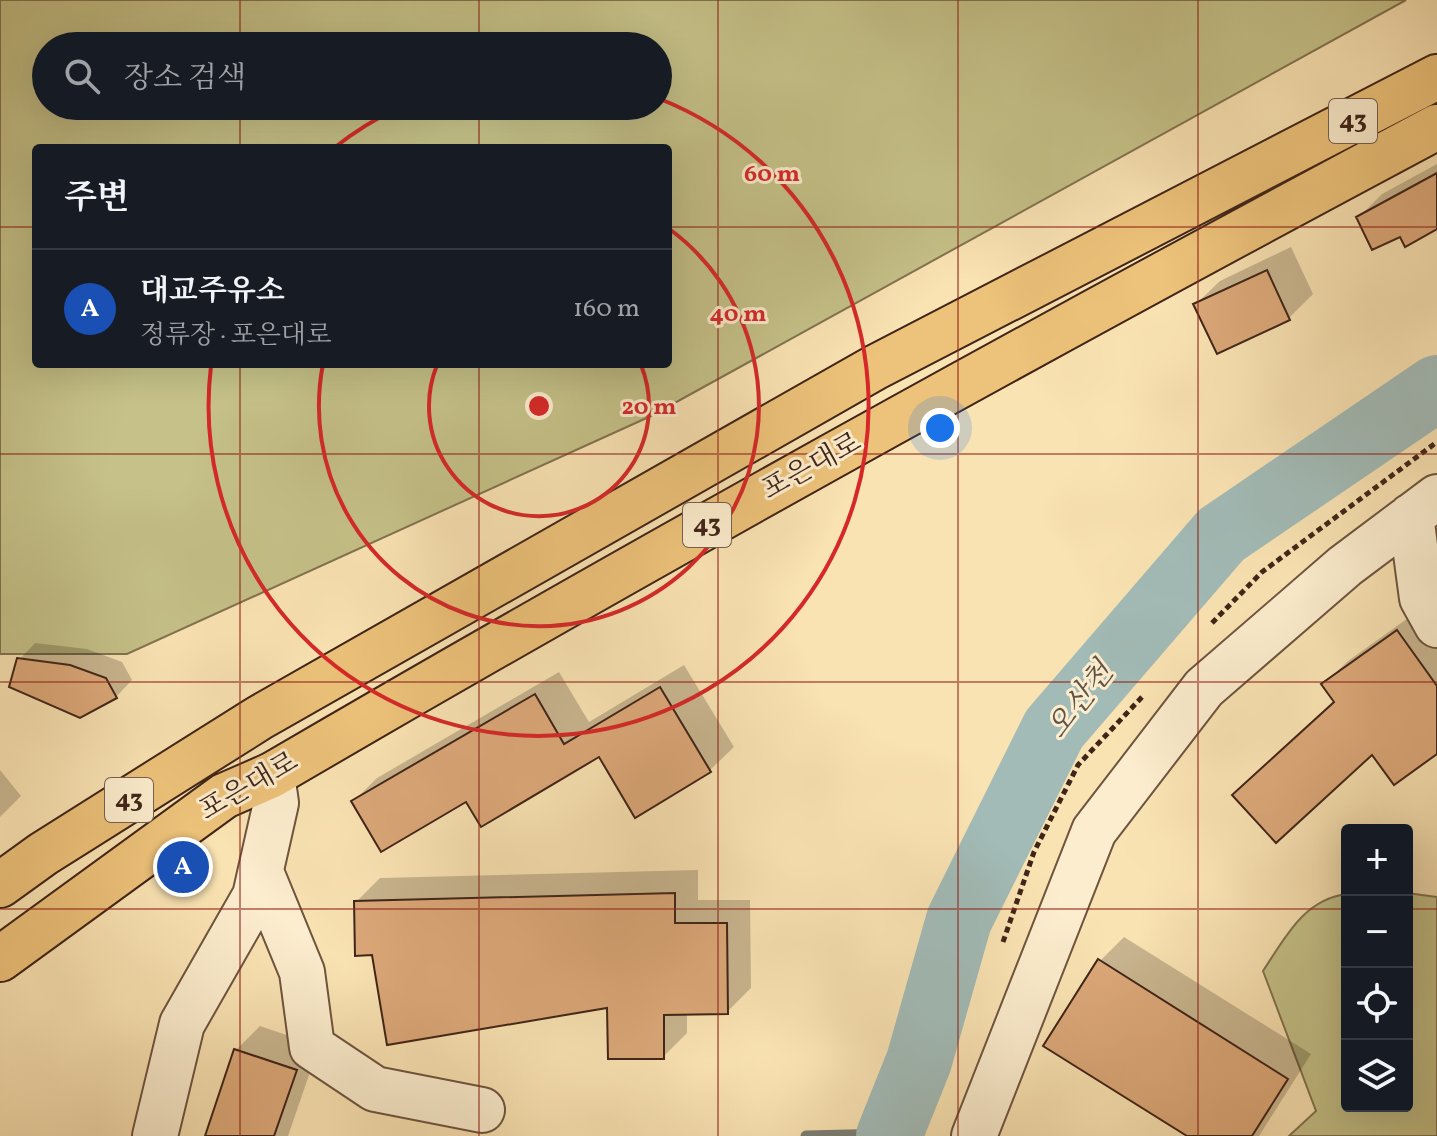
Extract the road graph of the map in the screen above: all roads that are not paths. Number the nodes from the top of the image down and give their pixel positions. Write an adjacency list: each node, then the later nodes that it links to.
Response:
1 (1437, 58): 4 (highway)
2 (1437, 77): 4 (highway, 포은대로 / 43)
3 (1437, 127): 7 (highway, 포은대로 / 43)
4 (1269, 165): 9 (highway, 포은대로 / 43)
5 (1424, 507): 6 (street); 13 (street)
6 (1437, 625)
7 (272, 775): 8 (street); 10 (highway, 포은대로 / 43)
8 (261, 872): 11 (street); 12 (street)
9 (0, 885)
10 (0, 959)
11 (482, 1110)
12 (155, 1136)
13 (974, 1136)

